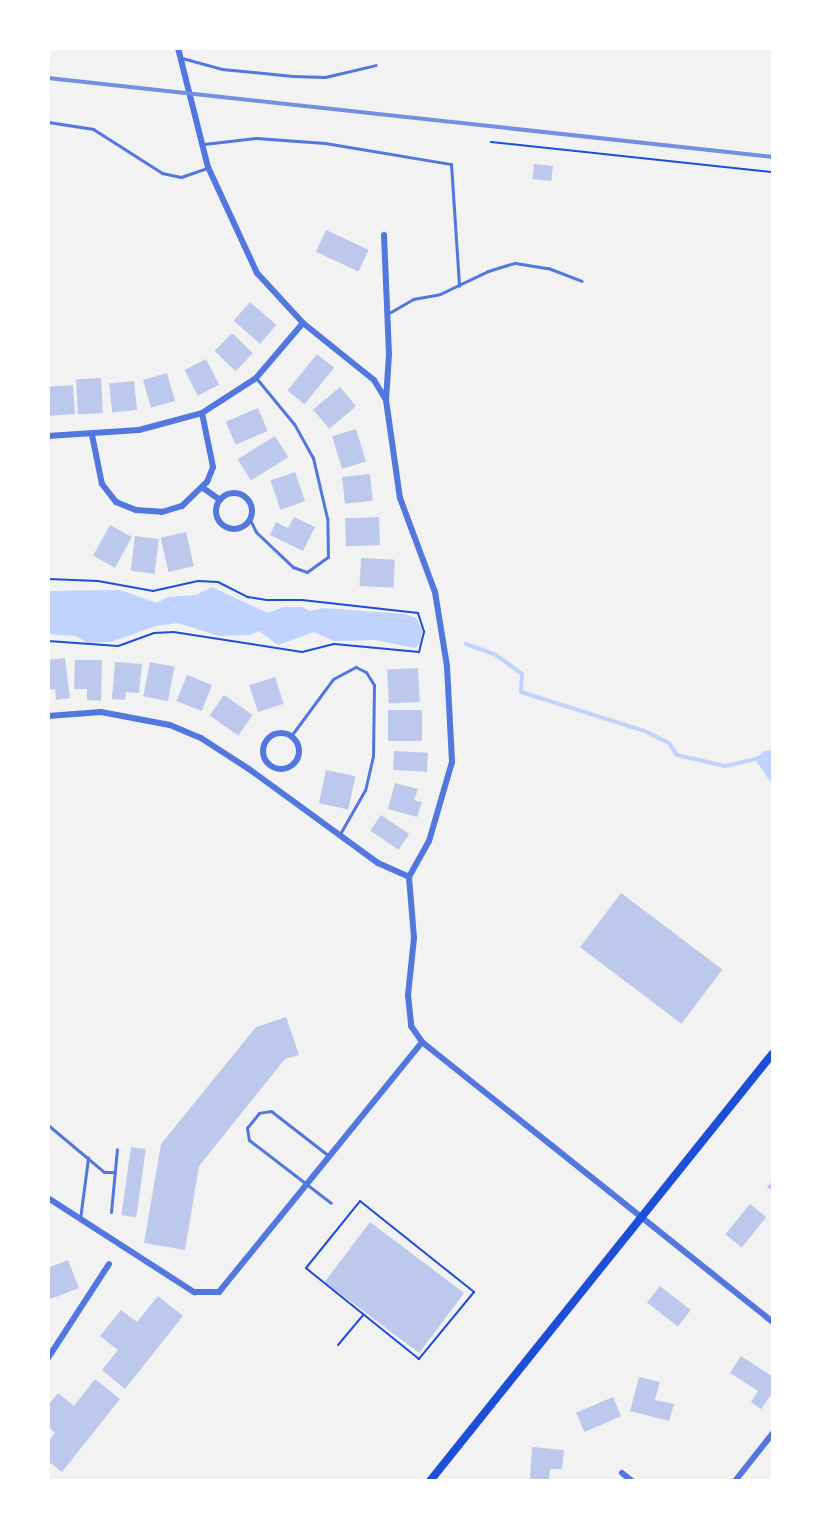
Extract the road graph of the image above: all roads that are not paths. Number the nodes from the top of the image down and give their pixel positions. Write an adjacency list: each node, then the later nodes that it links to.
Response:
1 (178, 48): 2 (street)
2 (180, 58): 3 (lane); 5 (street)
3 (376, 65)
4 (48, 122): 6 (lane)
5 (202, 144): 6 (street); 9 (lane)
6 (208, 167): 11 (street)
7 (384, 236): 10 (street)
8 (582, 281): 9 (lane)
9 (459, 286): 10 (lane)
10 (387, 315): 13 (street)
11 (303, 323): 12 (street); 13 (street)
12 (256, 378): 14 (street); 19 (lane)
13 (386, 400): 25 (street)
14 (202, 413): 15 (street); 17 (street)
15 (92, 435): 16 (street); 17 (street)
16 (48, 436)
17 (203, 488): 18 (street)
18 (220, 500): 19 (street); 19 (street)
19 (250, 520)
20 (48, 716): 23 (street)
21 (291, 736): 22 (street); 22 (street); 24 (lane)
22 (269, 765): 23 (street)
23 (261, 777): 24 (street)
24 (339, 835): 25 (street)
25 (409, 877): 26 (street)
26 (422, 1042): 30 (street); 37 (street)
27 (773, 1053): 37 (main road)
28 (48, 1125): 31 (lane)
29 (117, 1149): 32 (lane)
30 (330, 1157): 33 (street); 33 (lane)
31 (88, 1158): 32 (lane); 38 (lane)
32 (115, 1172): 36 (lane)
33 (307, 1185): 35 (lane); 38 (street)
34 (48, 1198): 38 (street)
35 (331, 1203)
36 (111, 1212)
37 (642, 1217): 40 (street); 44 (main road)
38 (80, 1219)
39 (109, 1264): 41 (street)
40 (773, 1322)
41 (48, 1358)
42 (773, 1433): 46 (street)
43 (622, 1473): 45 (street)
44 (430, 1481)
45 (632, 1481)
46 (735, 1481)

